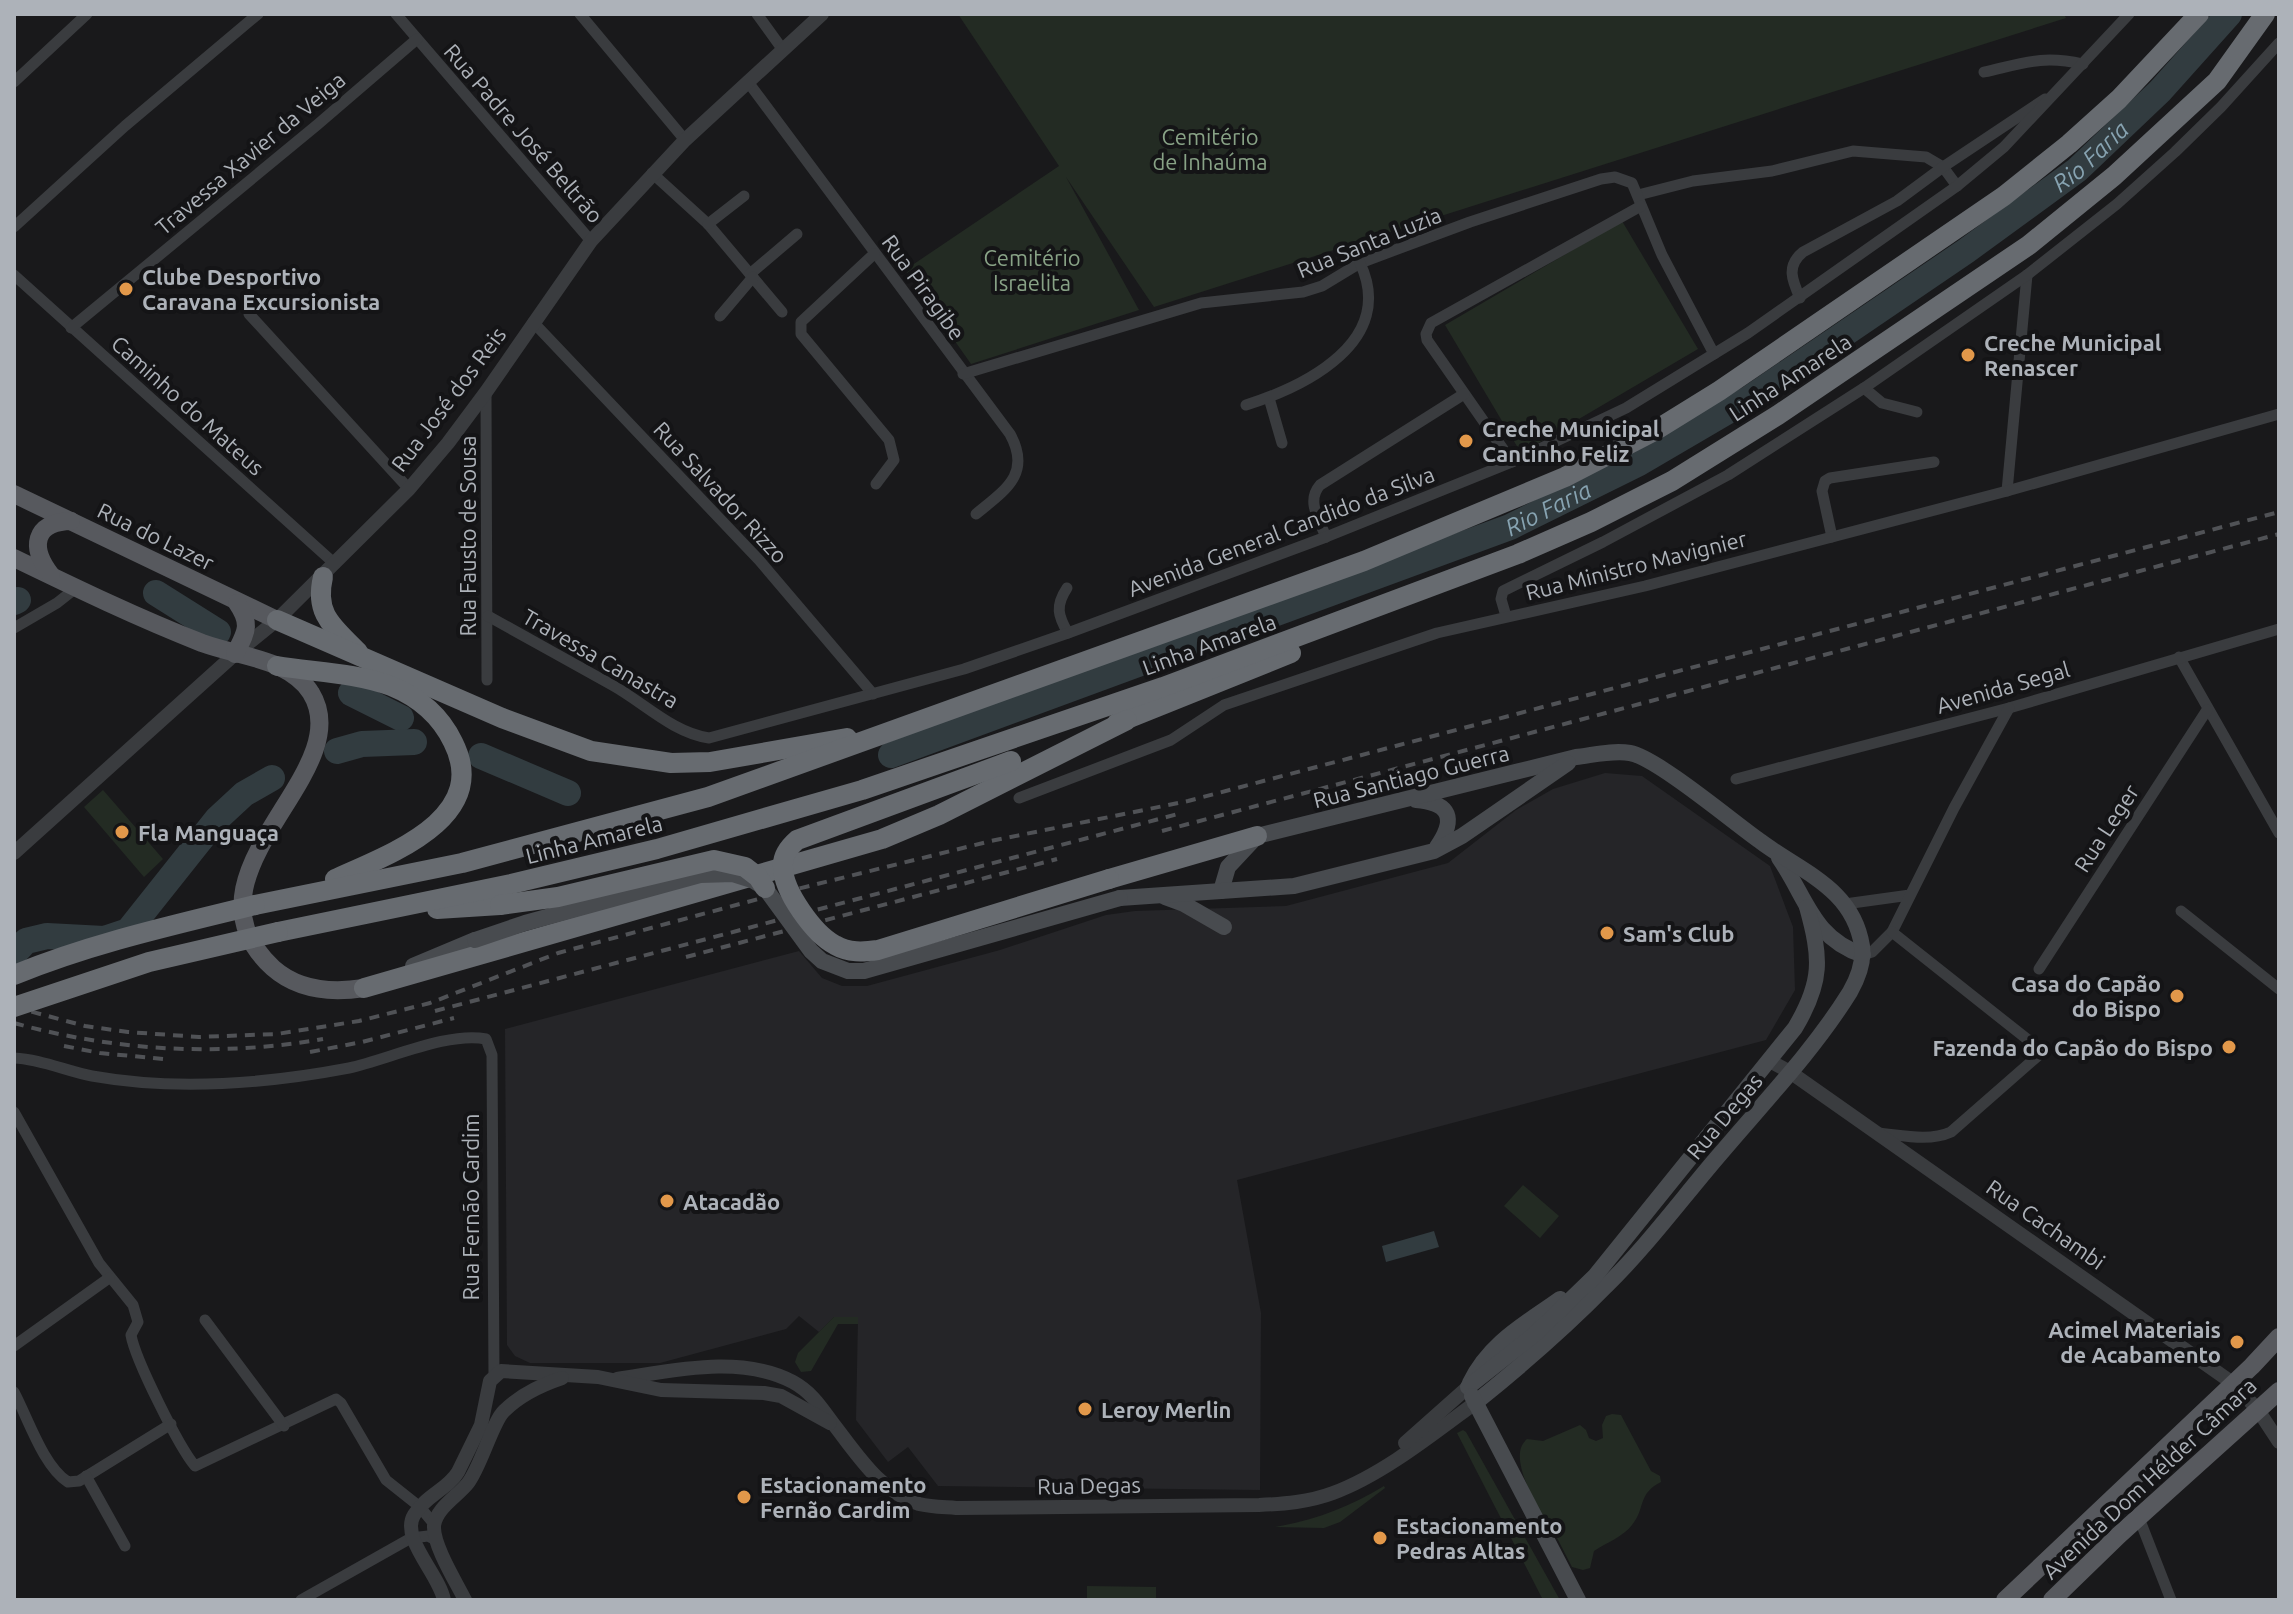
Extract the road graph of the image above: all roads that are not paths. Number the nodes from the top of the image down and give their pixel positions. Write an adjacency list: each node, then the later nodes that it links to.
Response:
1 (87, 14): 17 (street)
2 (258, 14): 27 (street)
3 (396, 14): 11 (street, Rua Padre José Beltrão)
4 (580, 14): 20 (street)
5 (757, 14): 13 (street)
6 (822, 14): 13 (street, Rua José dos Reis)
7 (2129, 14): 14 (street, Avenida General Candido da Silva)
8 (2199, 14): 83 (highway, Linha Amarela)
9 (2265, 14): 16 (highway, Linha Amarela)
10 (2279, 16): 16 (highway)
11 (417, 39): 29 (street, Rua Padre José Beltrão); 40 (street, Travessa Xavier da Veiga)
12 (2279, 43): 33 (street)
13 (783, 50): 18 (street, Rua José dos Reis)
14 (2083, 64): 15 (street); 19 (street, Avenida General Candido da Silva)
15 (1984, 72)
16 (2217, 81): 67 (highway, Linha Amarela)
17 (14, 82)
18 (748, 82): 20 (street, Rua José dos Reis); 30 (street, Rua Piragibe)
19 (2059, 90): 21 (street); 23 (street, Avenida General Candido da Silva)
20 (685, 140): 22 (street, Rua José dos Reis)
21 (1943, 167): 23 (street); 25 (street); 35 (street)
22 (652, 173): 26 (street); 29 (street, Rua José dos Reis)
23 (1957, 186): 35 (street, Avenida General Candido da Silva)
24 (744, 196): 26 (street)
25 (1639, 200): 31 (street, Rua Santa Luzia); 41 (street); 45 (street)
26 (708, 224): 34 (street)
27 (14, 227)
28 (797, 234): 34 (street)
29 (591, 241): 39 (street, Rua José dos Reis)
30 (874, 254): 42 (street, Rua Piragibe); 53 (street)
31 (1360, 263): 42 (street, Rua Santa Luzia); 46 (street)
32 (14, 275): 40 (street, Caminho do Mateus)
33 (2027, 275): 43 (street); 55 (street)
34 (751, 276): 36 (street); 38 (street)
35 (1800, 298): 41 (street, Avenida General Candido da Silva)
36 (782, 312)
37 (249, 314): 54 (street)
38 (720, 316)
39 (533, 322): 44 (street, Rua José dos Reis); 79 (street, Rua Salvador Rizzo)
40 (71, 328): 62 (street, Caminho do Mateus)
41 (1714, 354): 51 (street, Avenida General Candido da Silva)
42 (963, 374): 57 (street, Rua Piragibe)
43 (1864, 388): 48 (street); 69 (street)
44 (486, 392): 54 (street, Rua José dos Reis); 68 (street, Rua Fausto de Sousa)
45 (1464, 394): 51 (street); 59 (street)
46 (1269, 398): 47 (street); 50 (street)
47 (1246, 405)
48 (1917, 412)
49 (2279, 414): 55 (street, Rua Ministro Mavignier)
50 (1282, 443)
51 (1512, 462): 59 (street, Avenida General Candido da Silva)
52 (1934, 462): 60 (street)
53 (876, 484)
54 (409, 489): 62 (street, Rua José dos Reis)
55 (2007, 491): 60 (street, Rua Ministro Mavignier)
56 (14, 494): 58 (main road, Rua do Lazer)
57 (976, 514)
58 (71, 521): 63 (main road); 66 (main road, Rua do Lazer)
59 (1326, 537): 73 (street, Avenida General Candido da Silva)
60 (1832, 537): 69 (street, Rua Ministro Mavignier)
61 (14, 558): 63 (main road)
62 (329, 570): 70 (street, Rua José dos Reis); 76 (highway)
63 (53, 577): 64 (main road)
64 (76, 588): 71 (street); 74 (main road)
65 (1067, 588): 73 (street)
66 (237, 603): 70 (main road, Rua do Lazer); 74 (main road)
67 (1380, 607): 82 (highway); 102 (highway, Linha Amarela)
68 (488, 616): 78 (street, Rua Fausto de Sousa); 84 (street, Travessa Canastra)
69 (1506, 616): 87 (street, Rua Ministro Mavignier)
70 (277, 620): 74 (street, Rua José dos Reis); 76 (highway)
71 (14, 628)
72 (2279, 629): 75 (street, Avenida Segal)
73 (1068, 633): 79 (street, Avenida General Candido da Silva)
74 (235, 654): 77 (main road); 92 (street, Rua José dos Reis)
75 (2179, 657): 80 (street, Avenida Segal); 81 (street)
76 (364, 658): 83 (highway)
77 (277, 666): 96 (highway); 108 (main road)
78 (487, 680)
79 (873, 694): 84 (street, Avenida General Candido da Silva)
80 (2009, 708): 86 (street, Avenida Segal); 98 (street)
81 (2207, 710): 89 (street); 106 (street, Rua Leger)
82 (1127, 720): 90 (highway, bridge); 108 (highway)
83 (906, 727): 96 (highway, Linha Amarela)
84 (695, 736)
85 (1576, 757): 88 (main road, Rua Santiago Guerra); 91 (main road, Rua Santiago Guerra); 93 (main road, Rua Santiago Guerra)
86 (1736, 779)
87 (1019, 798)
88 (1406, 799): 90 (main road, Rua Santiago Guerra); 91 (main road)
89 (2279, 833)
90 (1257, 836): 95 (main road)
91 (1434, 851): 95 (main road, Rua Santiago Guerra)
92 (14, 853)
93 (1776, 853): 99 (main road, Rua Santiago Guerra); 100 (main road, Rua Santiago Guerra)
94 (765, 888): 97 (main road, Rua Santiago Guerra, bridge); 102 (highway, bridge); 108 (main road, bridge)
95 (1221, 891): 97 (main road, Rua Santiago Guerra)
96 (309, 893): 107 (highway, Linha Amarela, bridge)
97 (1160, 895): 103 (main road)
98 (1910, 895): 99 (street); 104 (street)
99 (1845, 904): 105 (main road)
100 (1807, 907): 105 (main road); 112 (main road, Rua Degas)
101 (2181, 911): 109 (street)
102 (361, 914): 110 (highway, Linha Amarela, bridge)
103 (1224, 927)
104 (1892, 932): 105 (street); 115 (street)
105 (1863, 955): 113 (main road, Rua Degas)
106 (2039, 969)
107 (14, 975)
108 (364, 988)
109 (2279, 989)
110 (14, 1007)
111 (14, 1058): 122 (street, Rua Fernão Cardim)
112 (1770, 1061): 113 (street, Rua Cachambi); 129 (main road, Rua Degas)
113 (1790, 1072): 115 (street, Rua Cachambi); 129 (main road, Rua Degas)
114 (14, 1112): 116 (street)
115 (1877, 1133): 125 (street, Rua Cachambi)
116 (109, 1278): 119 (street); 133 (street)
117 (205, 1320): 135 (street)
118 (2279, 1337): 125 (main road, Avenida Dom Hélder Câmara)
119 (14, 1346)
120 (511, 1371): 122 (street); 123 (street, Rua Degas); 131 (street)
121 (765, 1373): 124 (street, Rua Degas); 126 (street); 134 (street, Rua Degas)
122 (494, 1376): 130 (street)
123 (570, 1376): 124 (street, Rua Degas); 131 (street, Rua Degas)
124 (617, 1379): 126 (street, Rua Degas)
125 (2234, 1384): 132 (street, Rua Cachambi); 137 (main road, Avenida Dom Hélder Câmara)
126 (672, 1391): 134 (street, Rua Degas)
127 (2279, 1391): 132 (main road, Avenida Dom Hélder Câmara)
128 (14, 1392): 138 (street)
129 (1471, 1395): 134 (street, Rua Degas); 148 (main road)
130 (488, 1400): 131 (street); 139 (street)
131 (509, 1407): 141 (street)
132 (2258, 1410): 136 (street, Rua Cachambi); 140 (main road, Avenida Dom Hélder Câmara)
133 (171, 1424): 135 (street); 138 (street)
134 (834, 1425)
135 (284, 1426): 139 (street)
136 (2279, 1442)
137 (2140, 1474): 140 (main road); 149 (main road, Avenida Dom Hélder Câmara)
138 (86, 1476): 144 (street)
139 (420, 1507): 141 (street); 142 (street)
140 (2139, 1518): 150 (main road, Avenida Dom Hélder Câmara); 151 (street)
141 (434, 1524): 143 (street)
142 (411, 1538): 143 (street); 145 (street); 146 (street)
143 (436, 1540): 147 (street)
144 (125, 1546)
145 (301, 1600)
146 (444, 1600)
147 (465, 1600)
148 (1578, 1600)
149 (2005, 1600)
150 (2052, 1600)
151 (2171, 1600)

